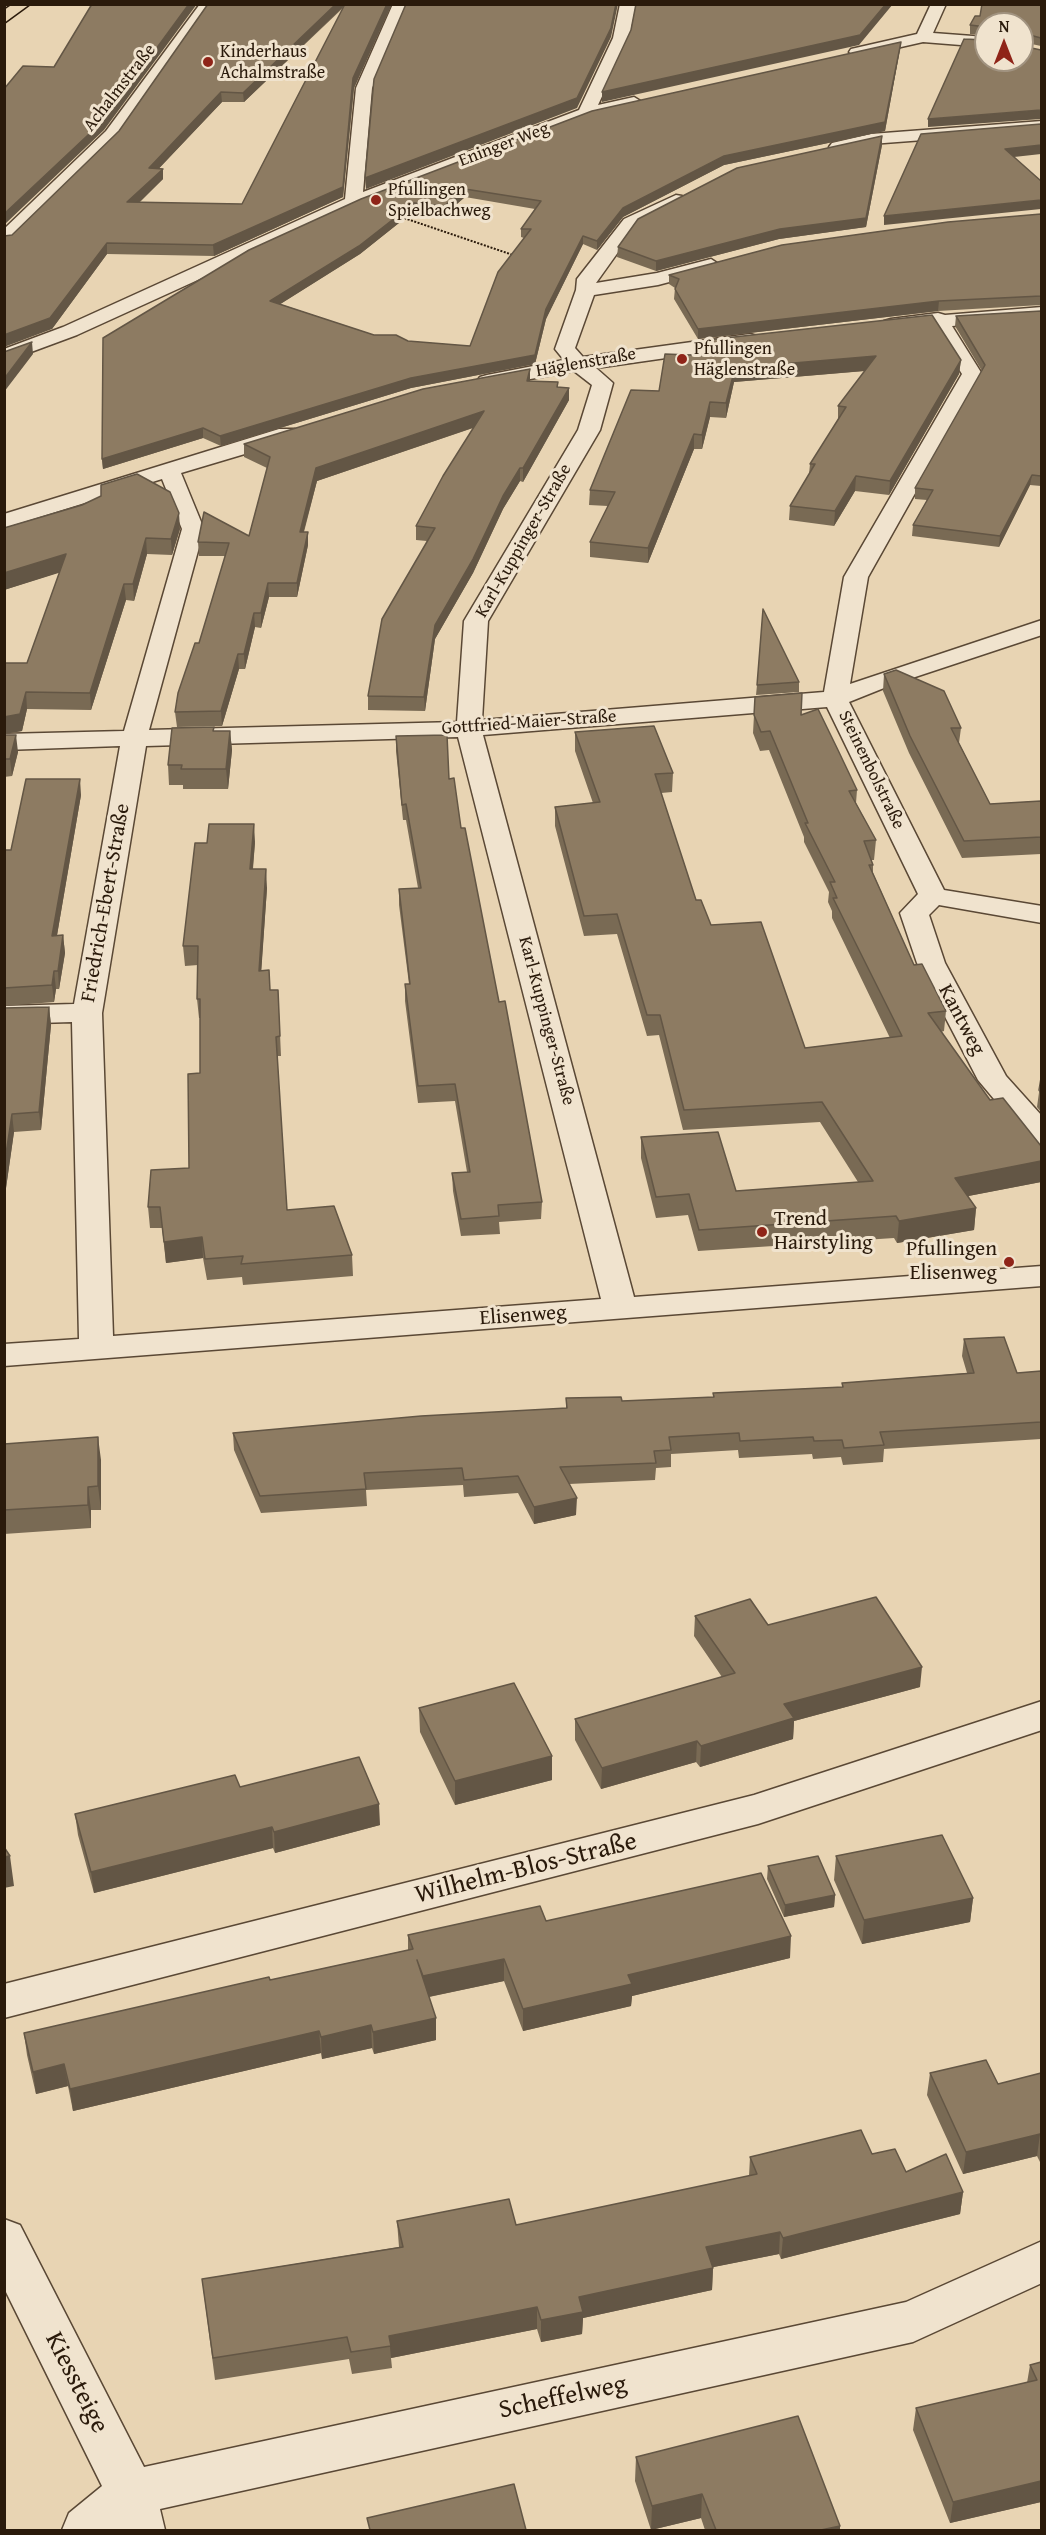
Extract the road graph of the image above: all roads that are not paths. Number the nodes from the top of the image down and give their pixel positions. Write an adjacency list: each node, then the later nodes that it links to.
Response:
1 (23, 4): 6 (main road)
2 (208, 4): 16 (street, Achalmstraße)
3 (401, 4): 15 (street)
4 (628, 4): 11 (street)
5 (939, 4): 7 (street)
6 (4, 18)
7 (923, 37): 8 (street); 9 (street)
8 (974, 41)
9 (842, 55)
10 (656, 97): 11 (street, Eninger Weg)
11 (586, 113): 15 (street, Eninger Weg)
12 (1041, 126): 13 (street)
13 (817, 152)
14 (690, 192): 18 (street)
15 (354, 202): 23 (street, Eninger Weg)
16 (4, 240)
17 (724, 262): 18 (street)
18 (586, 284): 24 (street)
19 (1041, 313): 20 (street)
20 (938, 319): 21 (street); 30 (street, Steinenbolstraße)
21 (868, 327)
22 (774, 338): 24 (street, Häglenstraße)
23 (4, 356)
24 (578, 364): 25 (street, Häglenstraße); 31 (street, Karl-Kuppinger-Straße)
25 (464, 386)
26 (305, 429): 27 (street)
27 (169, 470): 28 (street); 32 (street, Friedrich-Ebert-Straße)
28 (4, 521)
29 (1041, 627): 30 (street, Gottfried-Maier-Straße)
30 (835, 699): 31 (street, Gottfried-Maier-Straße); 34 (street, Steinenbolstraße)
31 (469, 729): 32 (street, Gottfried-Maier-Straße); 40 (street, Karl-Kuppinger-Straße)
32 (134, 739): 33 (street, Gottfried-Maier-Straße); 36 (street, Friedrich-Ebert-Straße)
33 (4, 742)
34 (933, 896): 35 (street); 38 (street, Kantweg)
35 (1041, 915)
36 (87, 1013): 37 (street); 41 (street, Friedrich-Ebert-Straße)
37 (4, 1016)
38 (1041, 1136)
39 (1041, 1276): 40 (street, Elisenweg)
40 (620, 1309): 41 (street, Elisenweg)
41 (96, 1349): 42 (street, Elisenweg)
42 (4, 1355)
43 (1041, 1714): 44 (street, Wilhelm-Blos-Straße)
44 (4, 2001)
45 (4, 2239): 47 (street, Kiessteige)
46 (1041, 2261): 47 (street, Scheffelweg)
47 (136, 2512): 48 (street, Scheffelweg)
48 (87, 2530)

